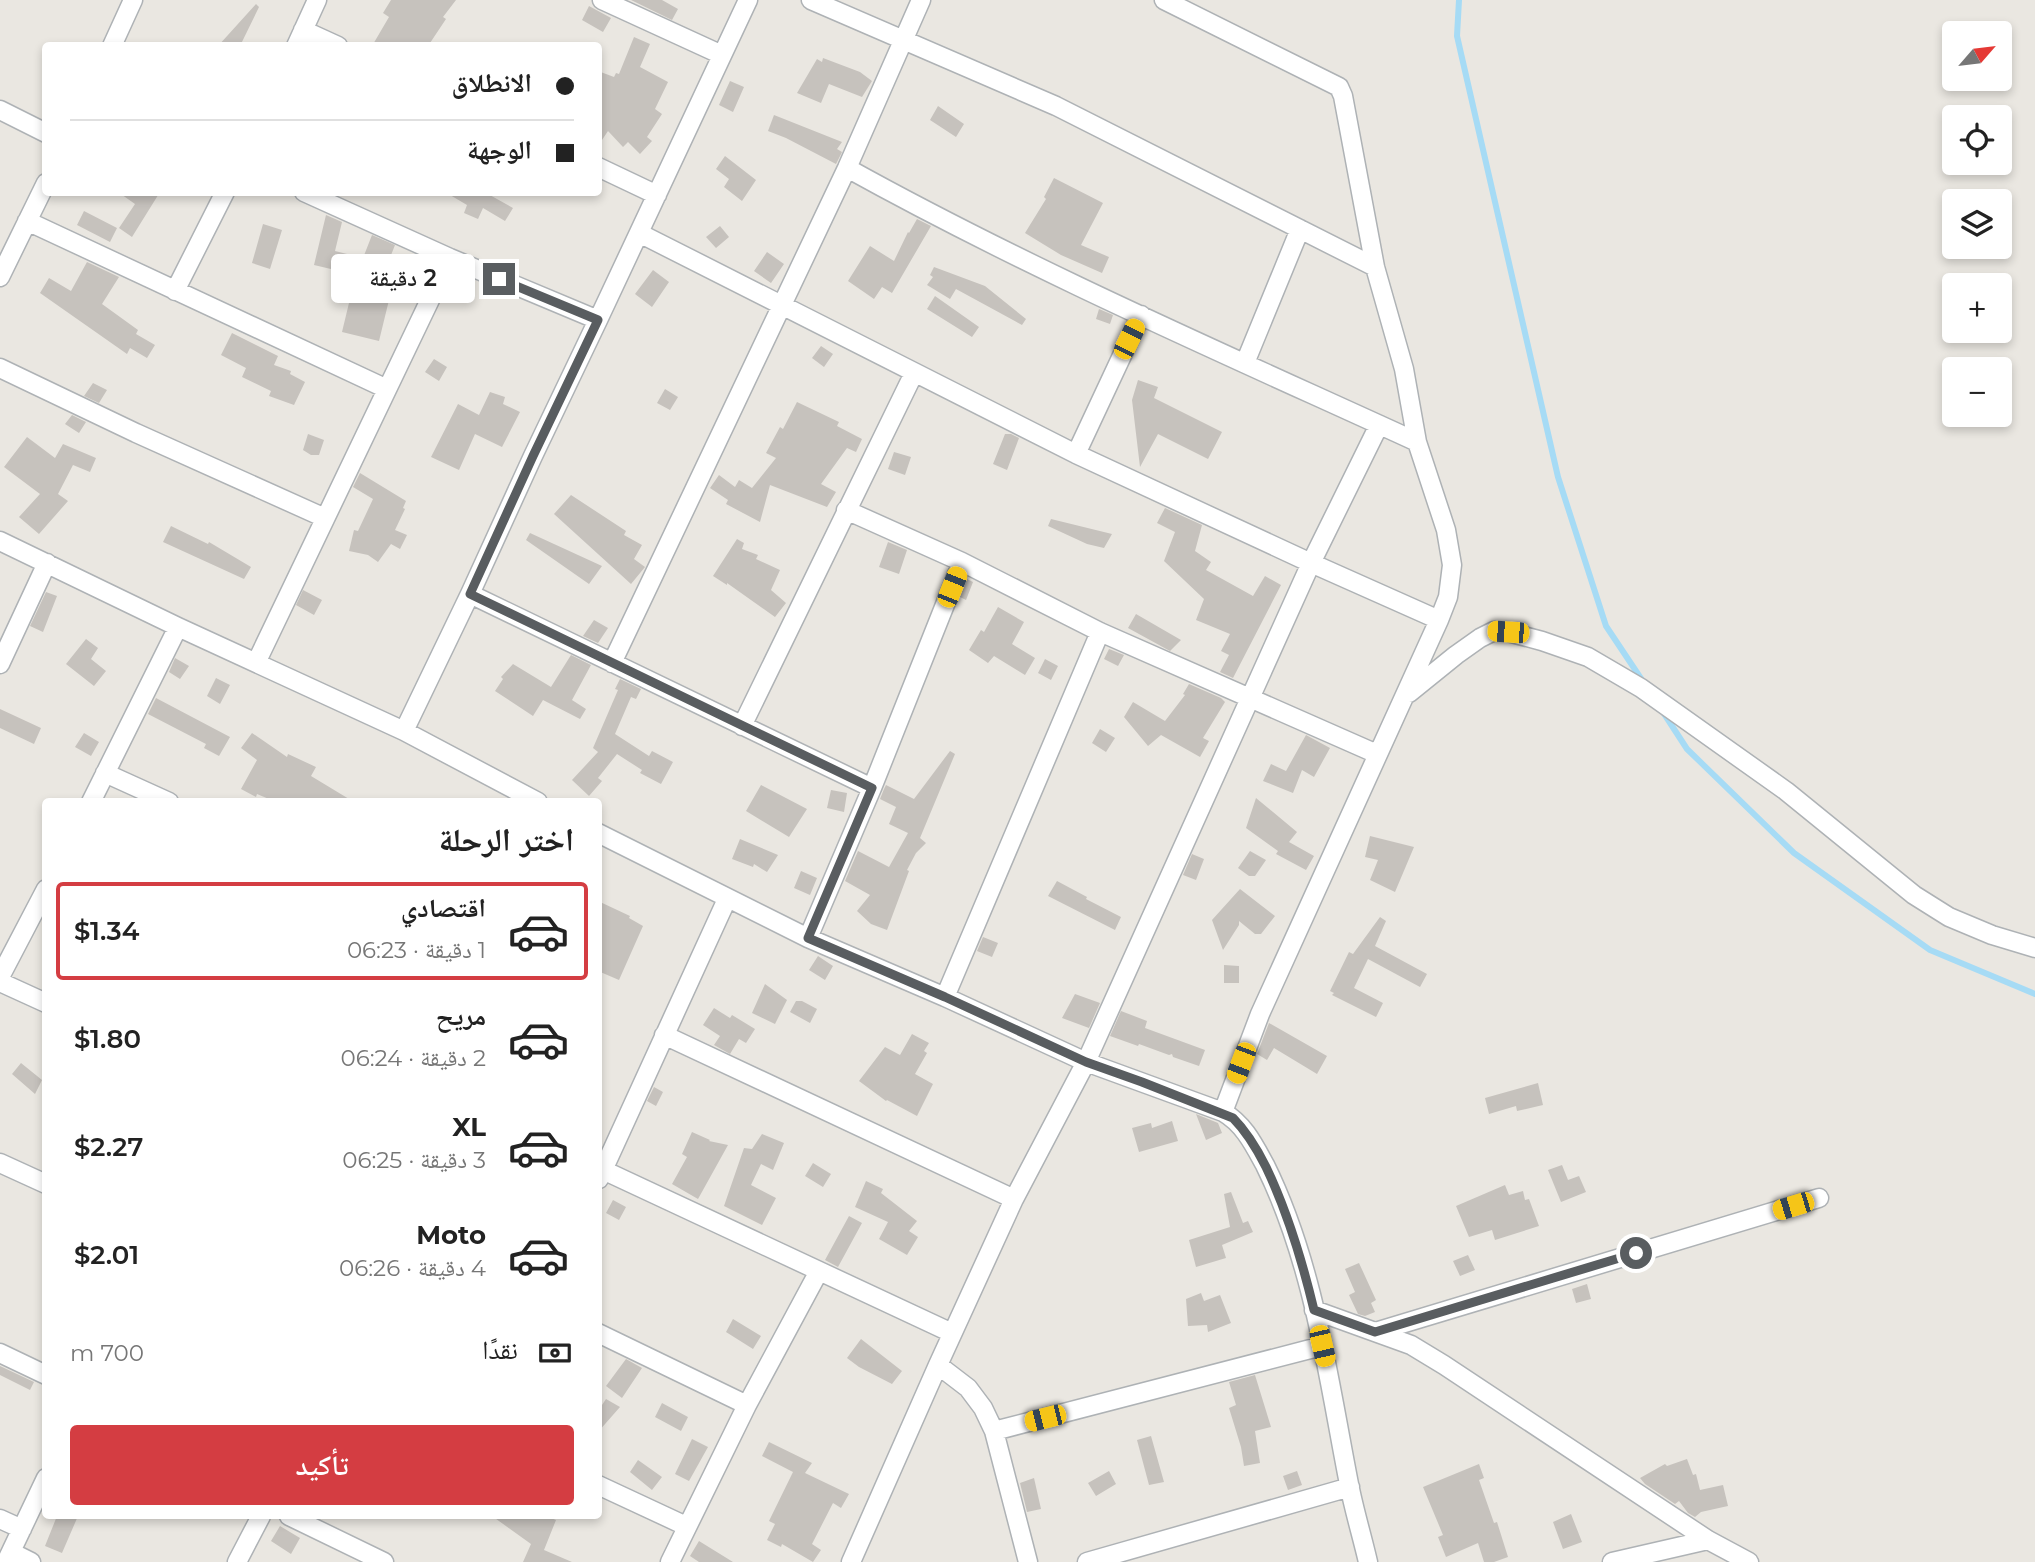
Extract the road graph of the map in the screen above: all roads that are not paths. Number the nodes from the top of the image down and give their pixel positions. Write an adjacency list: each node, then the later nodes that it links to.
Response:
1 (133, 0): 10 (street)
2 (317, 0): 8 (street)
3 (602, 0): 12 (street)
4 (748, 0): 12 (street)
5 (811, 0): 9 (street)
6 (921, 0): 9 (street)
7 (1164, 0): 25 (street)
8 (299, 38): 11 (street)
9 (904, 40): 15 (street); 22 (street)
10 (114, 42)
11 (318, 42)
12 (722, 55): 18 (street)
13 (0, 110): 14 (street)
14 (42, 131)
15 (847, 167): 28 (street); 29 (street)
16 (602, 169): 18 (street)
17 (42, 191): 21 (street)
18 (657, 195): 23 (street)
19 (223, 196): 27 (street)
20 (313, 196): 24 (street)
21 (27, 221): 26 (street); 27 (street)
22 (1300, 229): 25 (street); 31 (street)
23 (639, 233): 28 (street); 30 (street)
24 (450, 258): 30 (street); 34 (street)
25 (1374, 267): 36 (street)
26 (0, 277)
27 (175, 290): 34 (street)
28 (782, 305): 33 (street); 49 (street)
29 (1141, 315): 31 (street); 37 (street)
30 (598, 320): 44 (street)
31 (1245, 363): 35 (street)
32 (0, 368): 39 (street)
33 (915, 373): 37 (street); 38 (street)
34 (387, 389): 39 (street)
35 (1379, 425): 36 (street); 43 (street)
36 (1417, 442): 45 (street)
37 (1076, 454): 43 (street)
38 (846, 510): 41 (street); 53 (street)
39 (325, 518): 48 (street)
40 (0, 541): 42 (street)
41 (962, 562): 47 (street); 57 (street)
42 (47, 563): 46 (street); 50 (street)
43 (1311, 563): 45 (street); 52 (street)
44 (470, 594): 49 (street); 54 (street)
45 (1439, 620): 51 (street)
46 (178, 627): 48 (street); 56 (street)
47 (1100, 632): 52 (street); 67 (street)
48 (256, 663): 54 (street)
49 (612, 663): 53 (street)
50 (0, 664)
51 (1406, 695): 55 (street); 65 (street)
52 (1251, 697): 55 (street); 70 (street)
53 (742, 726): 57 (street)
54 (404, 731): 60 (street)
55 (1377, 754): 71 (street)
56 (105, 774): 58 (street); 59 (street)
57 (872, 788): 64 (street)
58 (93, 798)
59 (160, 798)
60 (530, 798)
61 (602, 835): 63 (street)
62 (42, 897): 66 (street)
63 (727, 899): 64 (street); 69 (street)
64 (808, 938): 67 (street)
65 (2035, 948)
66 (0, 980): 68 (street)
67 (945, 997): 70 (street)
68 (42, 1001)
69 (664, 1035): 73 (street); 77 (street)
70 (1086, 1062): 71 (street); 77 (street)
71 (1223, 1112): 79 (street)
72 (0, 1163): 75 (street)
73 (602, 1172)
74 (602, 1174): 78 (street)
75 (42, 1182)
76 (1819, 1198): 80 (street)
77 (1014, 1199): 81 (street)
78 (819, 1270): 81 (street); 87 (street)
79 (1314, 1310): 80 (street); 83 (street)
80 (1375, 1332): 97 (street)
81 (952, 1333): 85 (street)
82 (602, 1335): 87 (street)
83 (1322, 1346): 88 (street); 91 (street)
84 (0, 1353): 86 (street)
85 (938, 1365): 88 (street); 103 (street)
86 (42, 1373)
87 (747, 1405): 95 (street)
88 (994, 1431): 104 (street)
89 (42, 1486): 96 (street)
90 (602, 1487): 95 (street)
91 (1350, 1487): 105 (street); 106 (street)
92 (0, 1519): 96 (street)
93 (259, 1519): 100 (street)
94 (295, 1519): 101 (street)
95 (686, 1526): 102 (street)
96 (22, 1529): 98 (street)
97 (1708, 1540): 107 (street); 108 (street)
98 (9, 1557): 99 (street)
99 (31, 1562)
100 (237, 1562)
101 (384, 1562)
102 (670, 1562)
103 (851, 1562)
104 (1028, 1562)
105 (1087, 1562)
106 (1368, 1562)
107 (1612, 1562)
108 (1749, 1562)

